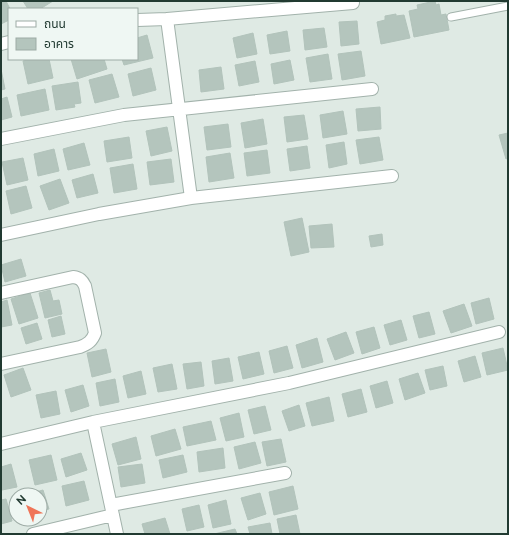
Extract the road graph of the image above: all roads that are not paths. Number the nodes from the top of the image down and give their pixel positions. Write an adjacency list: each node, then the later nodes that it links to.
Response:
1 (353, 3): 4 (street)
2 (508, 6): 3 (lane)
3 (451, 18)
4 (167, 19): 5 (street); 7 (street)
5 (138, 20)
6 (372, 89): 7 (street)
7 (179, 109): 8 (street); 10 (street)
8 (1, 139)
9 (392, 176): 10 (street)
10 (191, 198): 11 (street)
11 (1, 235)
12 (1, 294): 14 (street)
13 (499, 332): 15 (street)
14 (1, 364)
15 (93, 422): 16 (street); 18 (street)
16 (1, 444)
17 (285, 473): 18 (street)
18 (112, 510): 19 (street); 20 (street)
19 (33, 534)
20 (117, 534)

